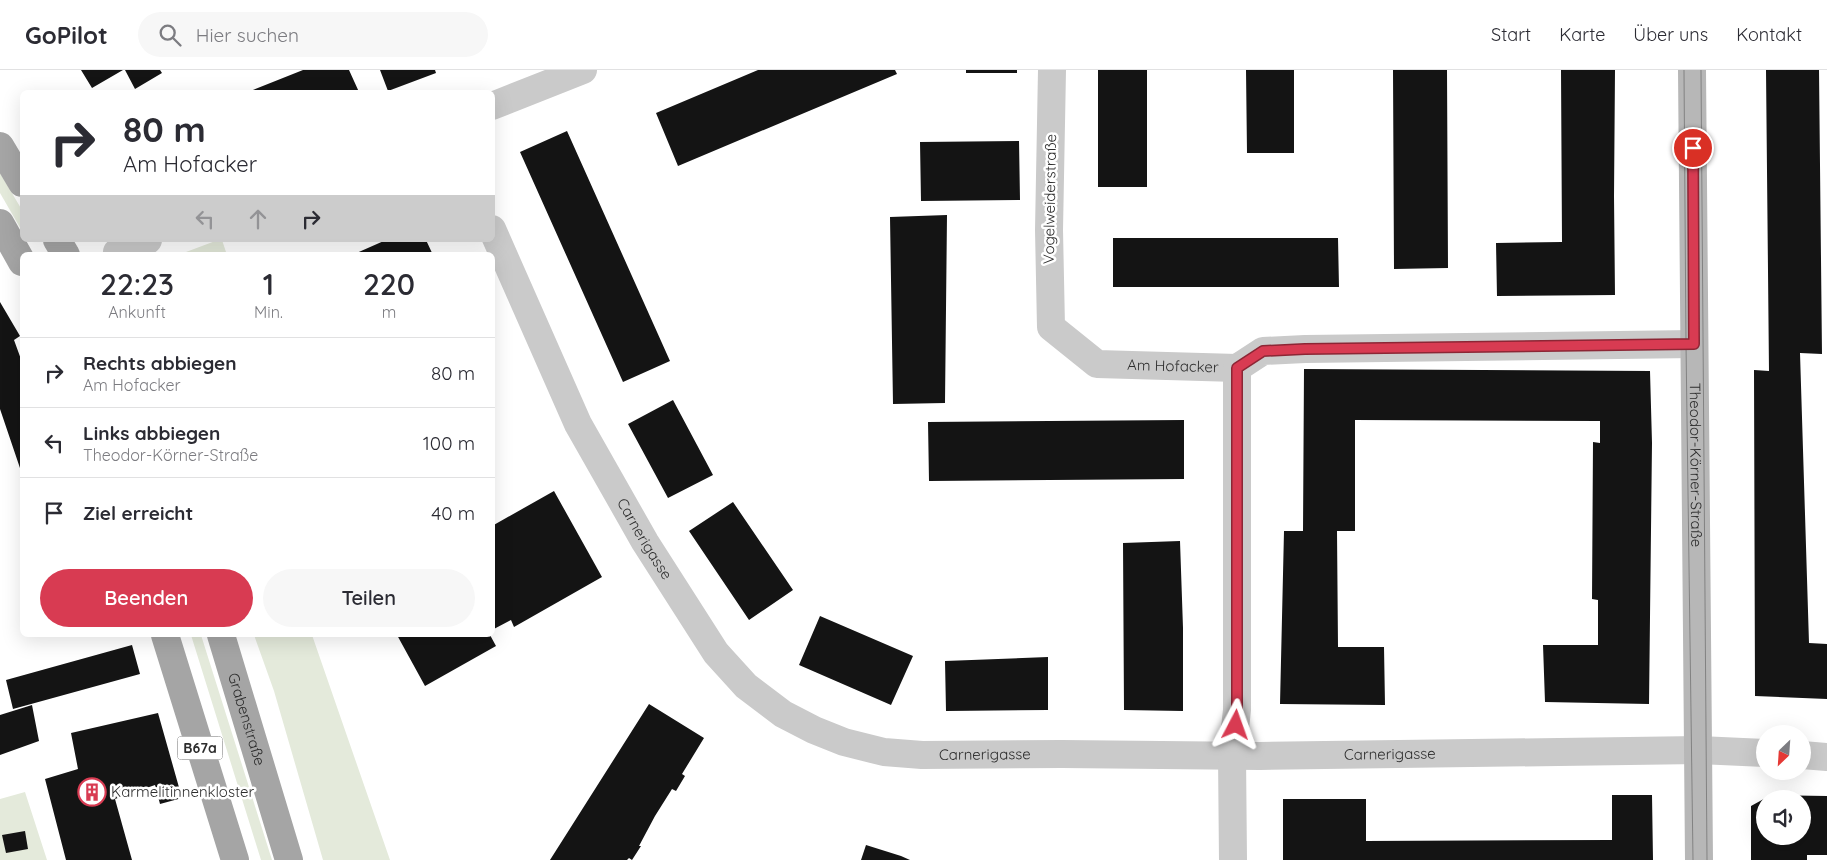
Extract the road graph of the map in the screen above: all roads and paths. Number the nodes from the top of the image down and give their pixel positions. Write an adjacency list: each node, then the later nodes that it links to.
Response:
1 (583, 70): 4 (street)
2 (1052, 70): 12 (street, Vogelweiderstraße)
3 (1692, 70): 13 (main road, Theodor-Körner-Straße)
4 (495, 105)
5 (0, 146): 6 (main road)
6 (20, 180)
7 (0, 224): 11 (main road)
8 (495, 236): 19 (street, Carnerigasse)
9 (143, 242): 10 (street)
10 (117, 252)
11 (20, 259)
12 (1051, 327): 14 (street, Am Hofacker)
13 (1694, 344): 14 (street, Am Hofacker); 17 (main road, Theodor-Körner-Straße)
14 (1237, 368): 19 (street)
15 (166, 637): 22 (main road, B67a)
16 (222, 637): 23 (main road, Grabenstraße)
17 (1699, 750): 18 (street, Carnerigasse); 19 (street, Carnerigasse); 25 (main road, Theodor-Körner-Straße)
18 (1756, 753)
19 (1232, 755): 24 (street)
20 (1811, 756): 21 (street)
21 (1827, 757)
22 (235, 860)
23 (289, 860)
24 (1233, 860)
25 (1700, 860)

